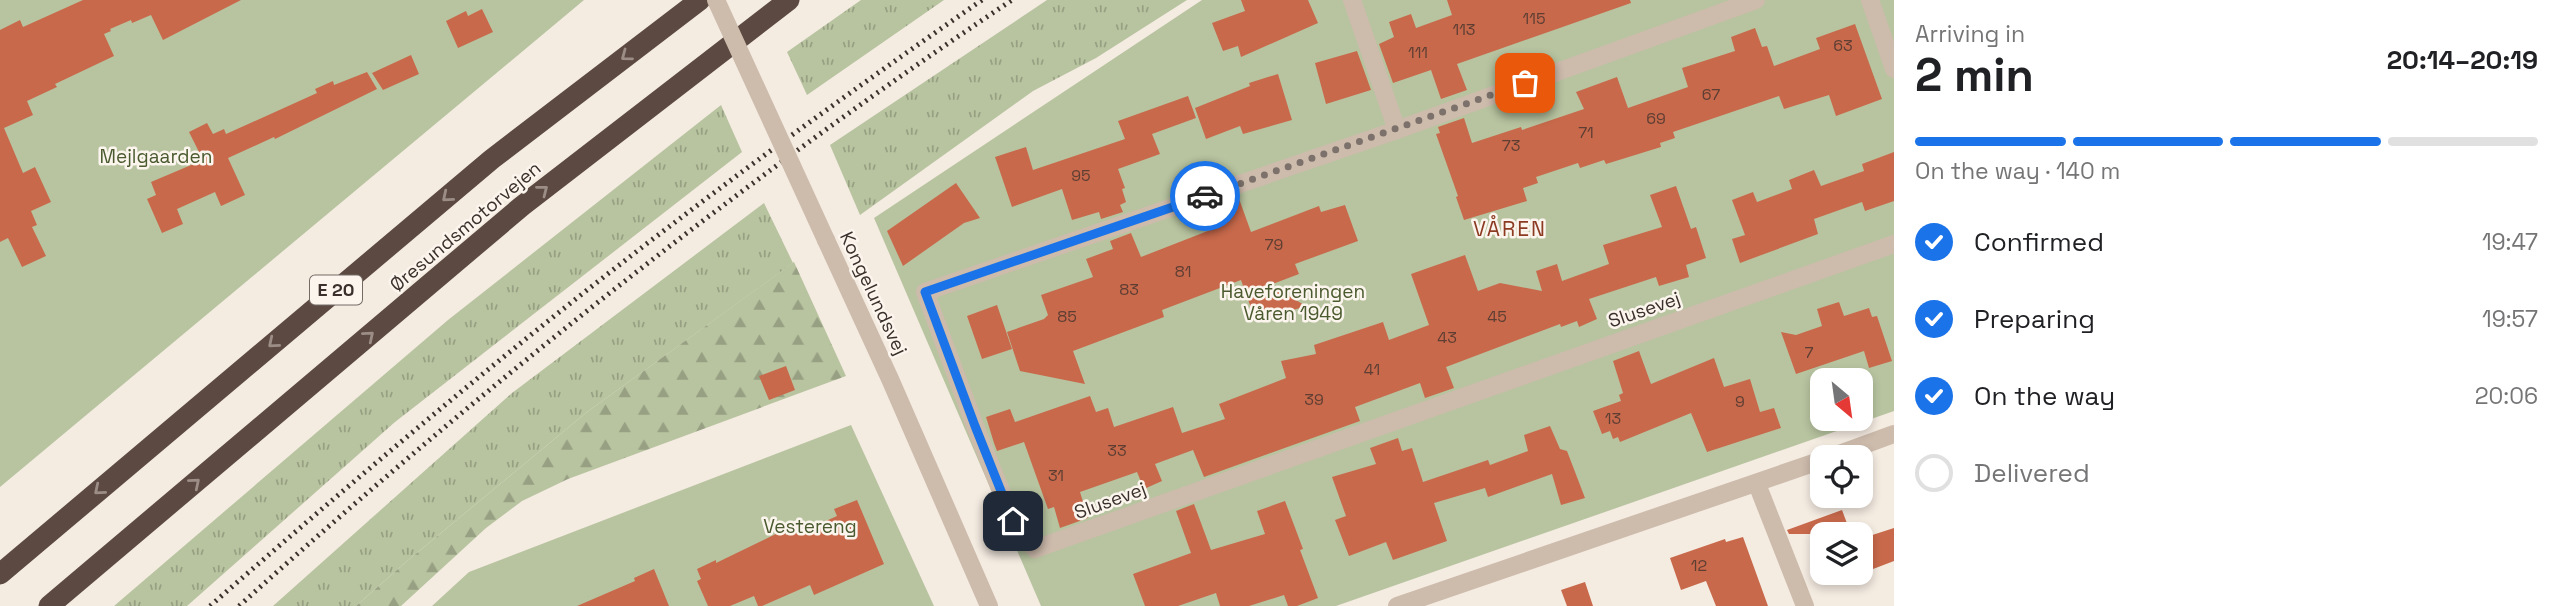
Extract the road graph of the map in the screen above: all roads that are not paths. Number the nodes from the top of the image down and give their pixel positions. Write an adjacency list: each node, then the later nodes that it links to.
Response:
1 (700, 0): 14 (highway, Øresundsmotorvejen / E 20, one-way to 14)
2 (716, 0): 16 (street, Kongelundsvej, bridge)
3 (789, 0): 15 (highway, Øresundsmotorvejen / E 20, one-way to 3)
4 (1352, 0): 8 (street)
5 (1756, 0): 8 (street, Slusevej)
6 (1870, 0): 7 (street)
7 (1894, 69)
8 (1397, 130): 9 (street, Slusevej)
9 (1894, 244)
10 (1894, 434): 11 (street)
11 (1864, 445)
12 (1810, 464): 13 (street)
13 (1757, 484): 17 (street); 18 (street)
14 (0, 574)
15 (49, 606)
16 (989, 606)
17 (1397, 606)
18 (1805, 606)

